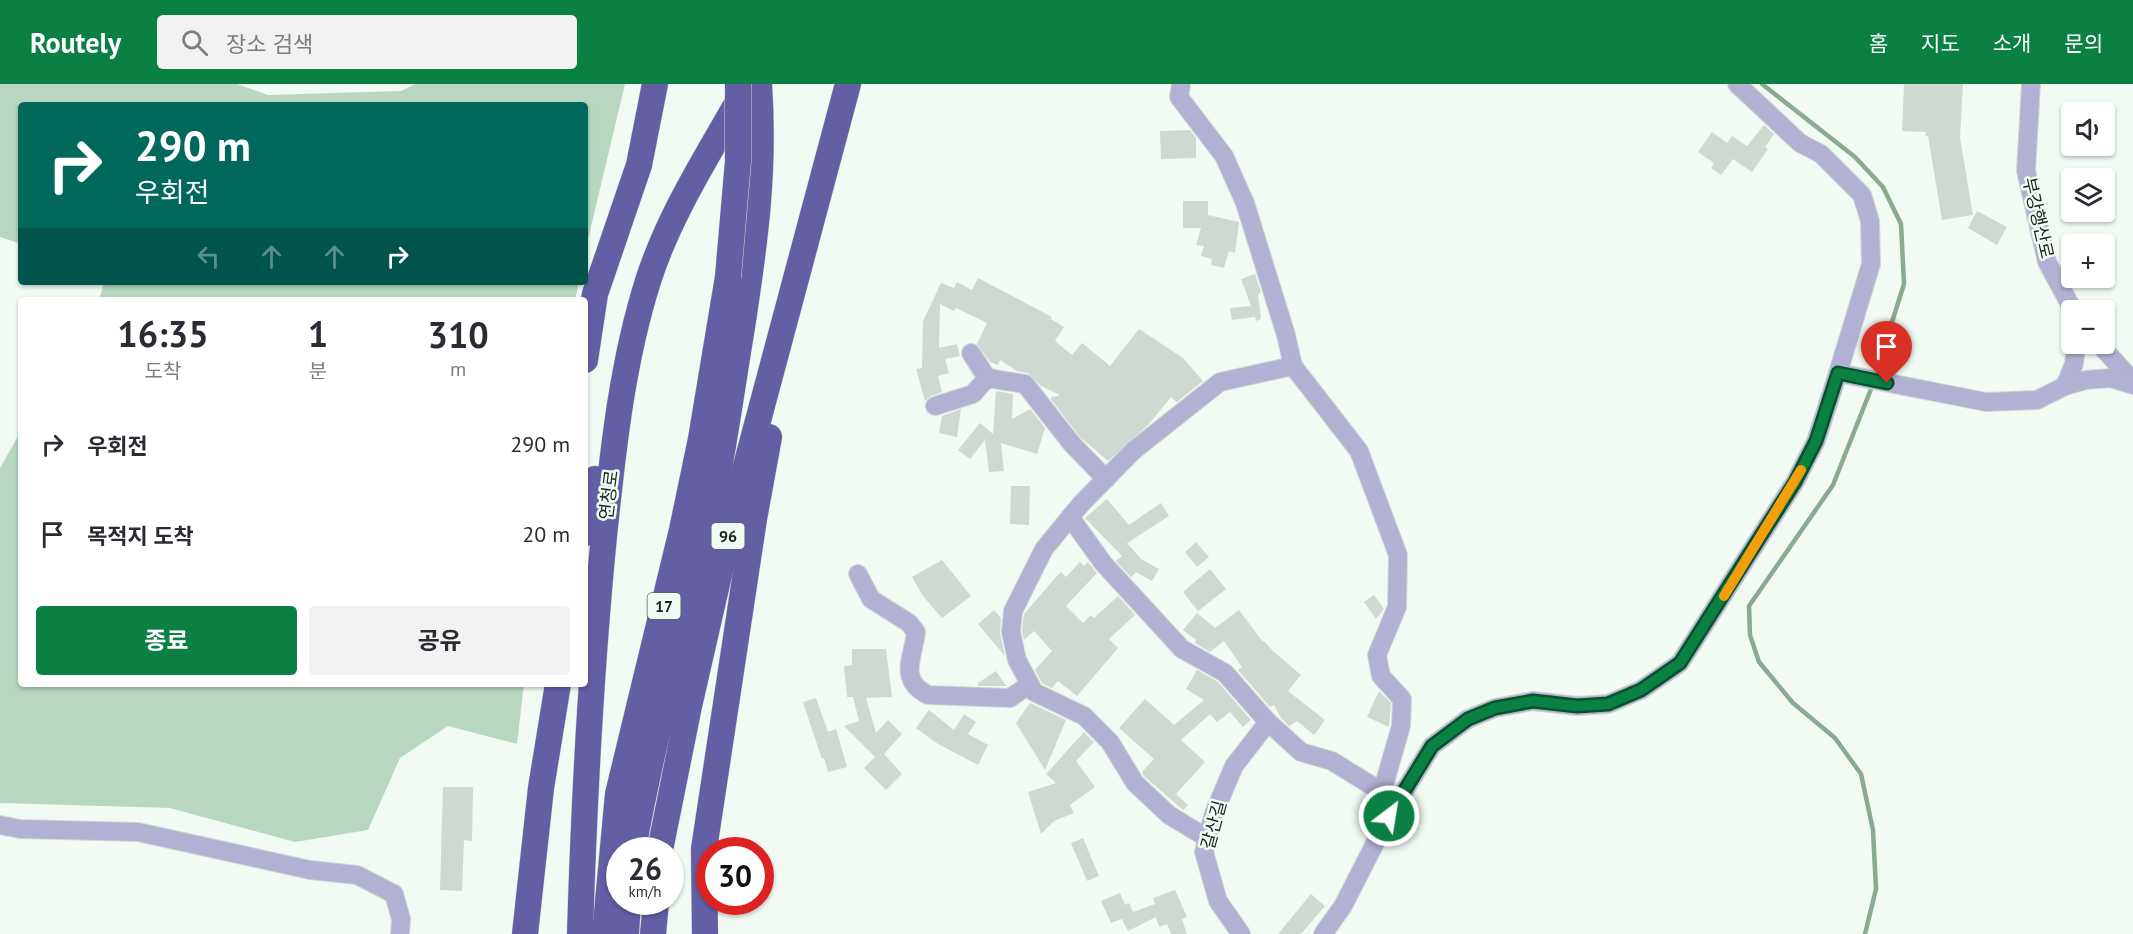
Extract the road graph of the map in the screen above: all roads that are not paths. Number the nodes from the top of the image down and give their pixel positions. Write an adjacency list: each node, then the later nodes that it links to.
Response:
1 (655, 84): 12 (highway)
2 (738, 84): 40 (highway, 17, bridge)
3 (748, 84): 10 (highway, 연청로)
4 (759, 84): 32 (highway, 17)
5 (848, 84): 9 (highway, 96)
6 (1181, 84): 16 (street)
7 (1737, 84): 17 (street)
8 (2031, 84): 11 (street, 부강행산로)
9 (810, 225): 33 (highway, 96); 43 (highway)
10 (648, 282): 24 (highway); 39 (highway, 연청로)
11 (2067, 300)
12 (588, 340)
13 (971, 353): 18 (street)
14 (2075, 354): 20 (street)
15 (2108, 354): 19 (street)
16 (1293, 366): 22 (street); 29 (street)
17 (1842, 374): 20 (street); 30 (street)
18 (987, 378): 21 (street); 22 (street)
19 (2133, 383): 20 (street)
20 (2065, 386)
21 (936, 406)
22 (1106, 479): 23 (street)
23 (1070, 517): 26 (street); 28 (street)
24 (588, 518)
25 (858, 574): 26 (street)
26 (1030, 684): 34 (street)
27 (558, 687): 38 (highway)
28 (1268, 722): 29 (street); 34 (street, 갈산길)
29 (1382, 792): 30 (street)
30 (1389, 816): 45 (street)
31 (0, 825): 37 (street)
32 (635, 837)
33 (663, 837)
34 (1207, 838): 44 (street, 갈산길)
35 (627, 915): 41 (highway)
36 (655, 915): 42 (highway)
37 (400, 934)
38 (525, 934)
39 (580, 934)
40 (605, 934)
41 (626, 934)
42 (654, 934)
43 (705, 934)
44 (1241, 934)
45 (1323, 934)

